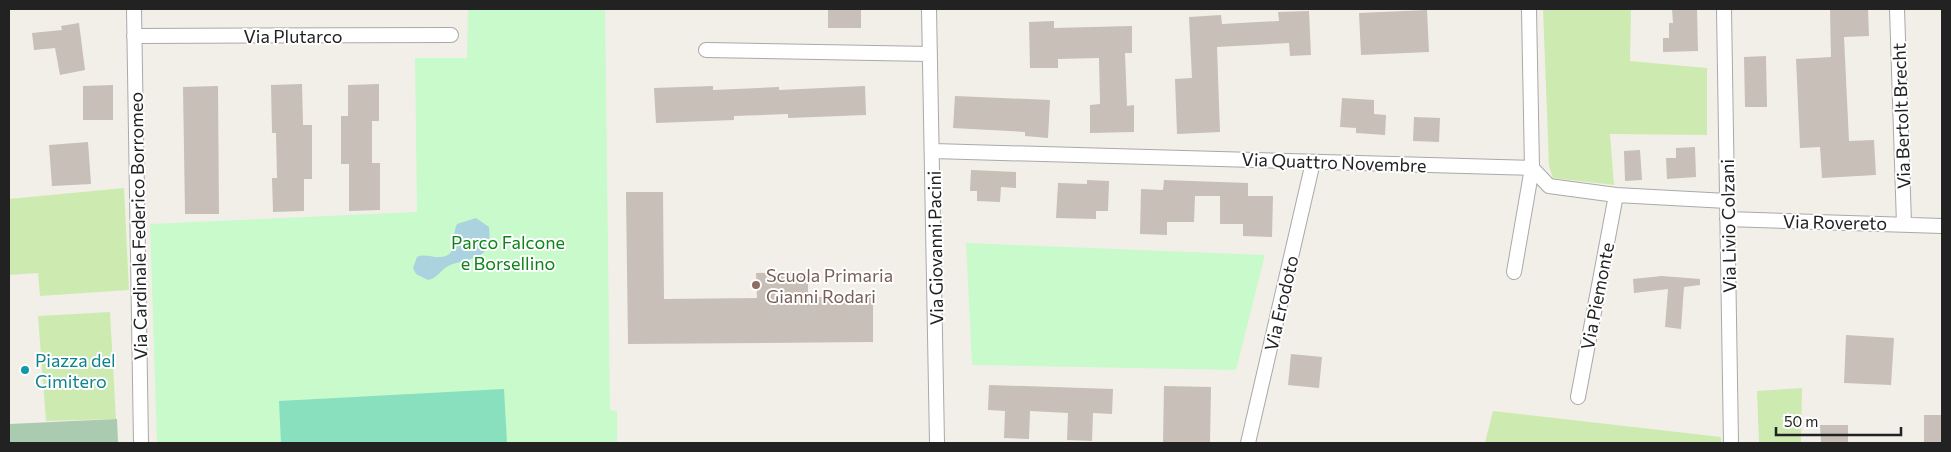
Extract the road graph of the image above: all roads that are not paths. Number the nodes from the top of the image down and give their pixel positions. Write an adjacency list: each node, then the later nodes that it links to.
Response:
1 (134, 9): 7 (street, Via Cardinale Federico Borromeo)
2 (929, 9): 9 (street, Via Giovanni Pacini)
3 (1529, 9): 12 (street)
4 (1724, 9): 14 (street, Via Livio Colzani)
5 (1898, 9): 16 (street, Via Bertolt Brecht)
6 (451, 35): 7 (street, Via Plutarco)
7 (134, 36): 20 (street, Via Cardinale Federico Borromeo)
8 (706, 50): 9 (street)
9 (930, 54): 10 (street, Via Giovanni Pacini)
10 (933, 151): 11 (street, Via Quattro Novembre); 21 (street, Via Giovanni Pacini)
11 (1313, 162): 12 (street, Via Quattro Novembre); 22 (street, Via Erodoto)
12 (1532, 168): 13 (street); 18 (street)
13 (1616, 196): 14 (street); 19 (street, Via Piemonte)
14 (1728, 202): 15 (street, Via Livio Colzani)
15 (1727, 219): 16 (street, Via Rovereto); 23 (street, Via Livio Colzani)
16 (1904, 224): 17 (street, Via Rovereto)
17 (1942, 226)
18 (1514, 272)
19 (1578, 398)
20 (141, 443)
21 (937, 443)
22 (1248, 443)
23 (1731, 443)

